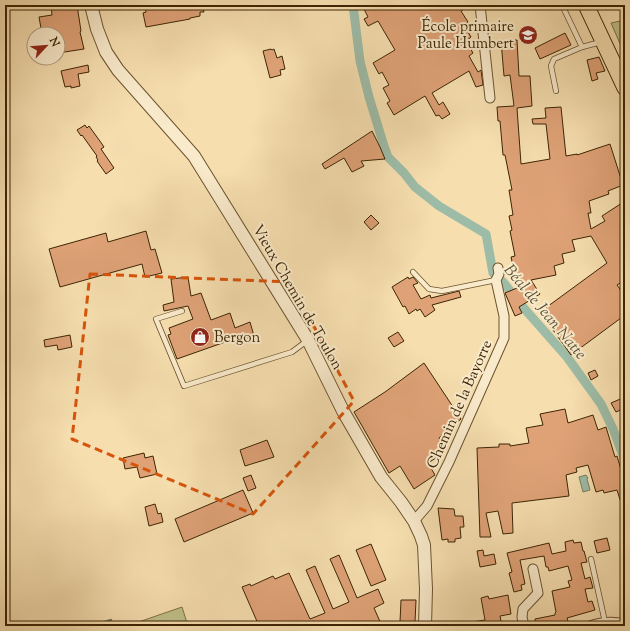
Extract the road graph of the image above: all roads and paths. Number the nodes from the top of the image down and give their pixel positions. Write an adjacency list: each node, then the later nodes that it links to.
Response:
1 (91, 5): 13 (street, Vieux Chemin de Toulon)
2 (480, 5): 9 (street)
3 (562, 5): 6 (lane)
4 (586, 5): 5 (main road)
5 (603, 42): 6 (lane); 7 (main road)
6 (582, 47): 8 (lane)
7 (625, 88)
8 (556, 91)
9 (490, 98)
10 (413, 272): 11 (lane)
11 (497, 275): 14 (street, Chemin de la Bayorre)
12 (182, 311): 13 (lane)
13 (308, 340): 14 (street, Vieux Chemin de Toulon)
14 (414, 521): 19 (street, Vieux Chemin de Toulon)
15 (591, 559): 17 (lane)
16 (533, 569): 20 (street)
17 (605, 622): 18 (street); 21 (street)
18 (625, 624)
19 (425, 626)
20 (524, 626)
21 (590, 626)

